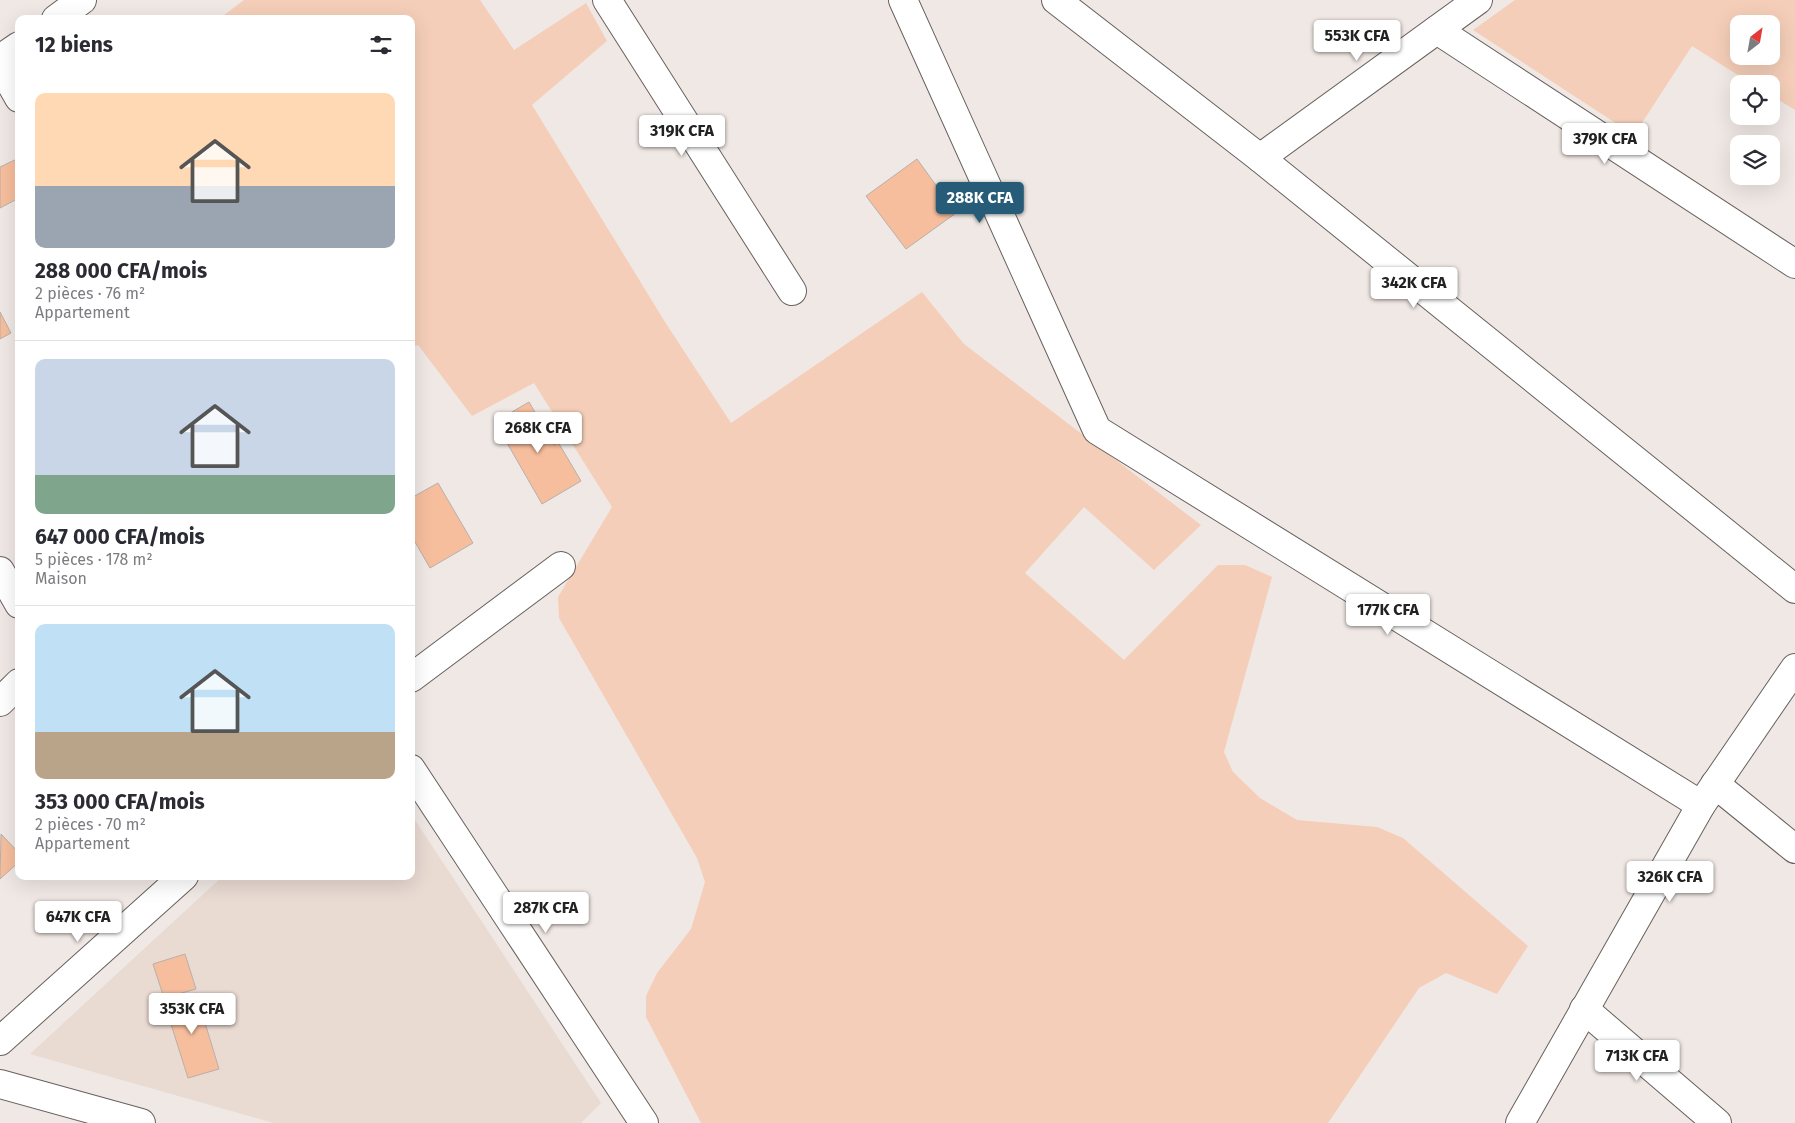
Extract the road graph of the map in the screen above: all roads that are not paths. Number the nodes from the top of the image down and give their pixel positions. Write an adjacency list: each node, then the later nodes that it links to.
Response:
1 (82, 0): 6 (street)
2 (607, 0): 14 (street)
3 (903, 0): 24 (street)
4 (1056, 0): 12 (street)
5 (1478, 0): 7 (street)
6 (61, 15)
7 (1437, 30): 12 (street); 13 (street)
8 (15, 49): 9 (street)
9 (0, 59)
10 (0, 65): 11 (street)
11 (15, 91)
12 (1260, 158): 17 (street)
13 (1795, 264)
14 (792, 291)
15 (561, 566): 20 (street)
16 (0, 570): 18 (street)
17 (1795, 589)
18 (15, 597)
19 (1795, 668): 24 (street)
20 (415, 675)
21 (15, 687): 22 (street)
22 (0, 702)
23 (415, 775): 31 (street)
24 (1708, 795): 25 (street); 27 (street)
25 (1795, 849)
26 (180, 880): 28 (street)
27 (1584, 1009): 32 (street); 33 (street)
28 (0, 1041)
29 (0, 1084): 30 (street)
30 (141, 1123)
31 (644, 1123)
32 (1520, 1123)
33 (1717, 1123)

